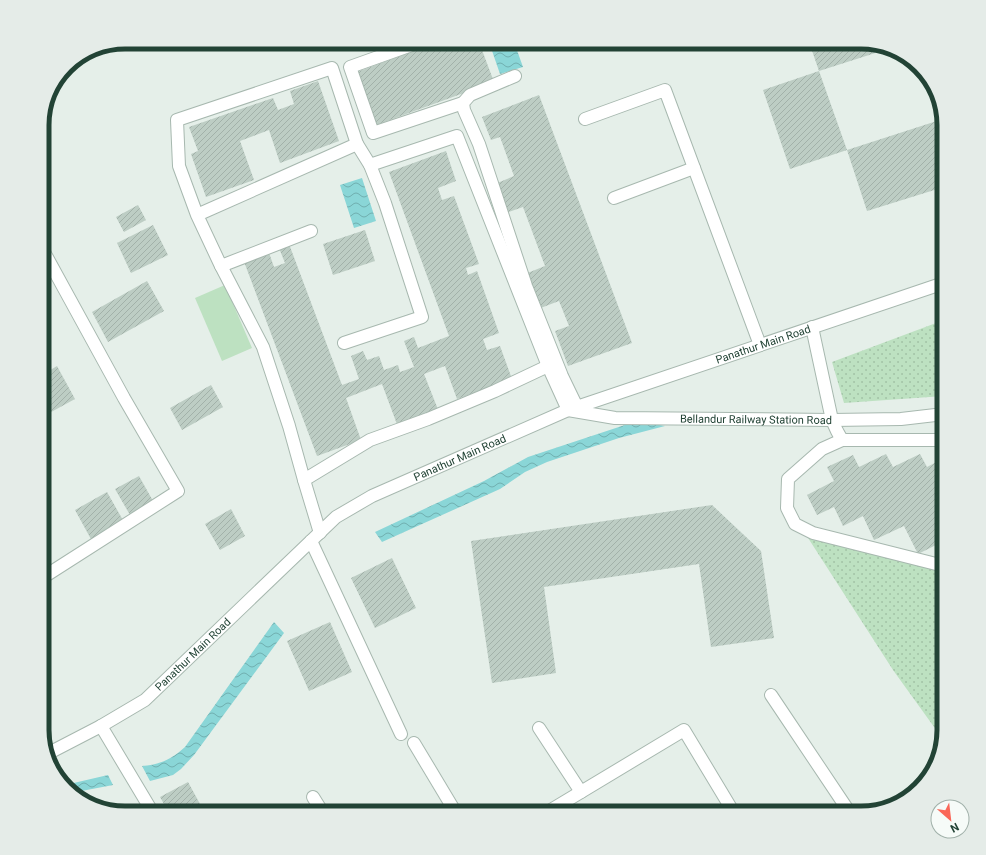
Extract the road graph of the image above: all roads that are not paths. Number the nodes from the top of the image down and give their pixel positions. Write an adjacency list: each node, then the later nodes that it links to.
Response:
1 (400, 49): 3 (street)
2 (515, 76): 3 (street)
3 (463, 104): 18 (street)
4 (585, 119): 7 (street)
5 (357, 144): 6 (street); 9 (street); 9 (street)
6 (370, 165): 15 (street); 17 (street)
7 (694, 168): 8 (street); 16 (street)
8 (614, 198)
9 (196, 214): 12 (street)
10 (311, 231): 12 (street)
11 (49, 261): 27 (street)
12 (222, 266): 23 (street)
13 (937, 285): 14 (street, Panathur Main Road)
14 (812, 327): 16 (street, Panathur Main Road); 20 (street)
15 (344, 343)
16 (760, 345): 18 (street, Panathur Main Road)
17 (548, 366): 18 (street); 23 (street)
18 (573, 409): 20 (street, Bellandur Railway Station Road); 24 (street, Panathur Main Road)
19 (937, 415): 20 (street, Bellandur Railway Station Road)
20 (832, 420): 21 (street)
21 (842, 440): 22 (street); 26 (street)
22 (937, 440)
23 (304, 480): 24 (street)
24 (320, 532): 25 (street, Panathur Main Road)
25 (311, 541): 29 (street, Panathur Main Road); 31 (street)
26 (937, 564)
27 (49, 574)
28 (771, 695): 41 (street)
29 (101, 726): 33 (street, Panathur Main Road); 36 (street)
30 (539, 728): 34 (street)
31 (401, 734)
32 (414, 743): 38 (street)
33 (52, 751)
34 (581, 792): 39 (street); 40 (street)
35 (313, 797): 37 (street)
36 (149, 806)
37 (319, 806)
38 (452, 806)
39 (558, 806)
40 (730, 806)
41 (845, 806)

